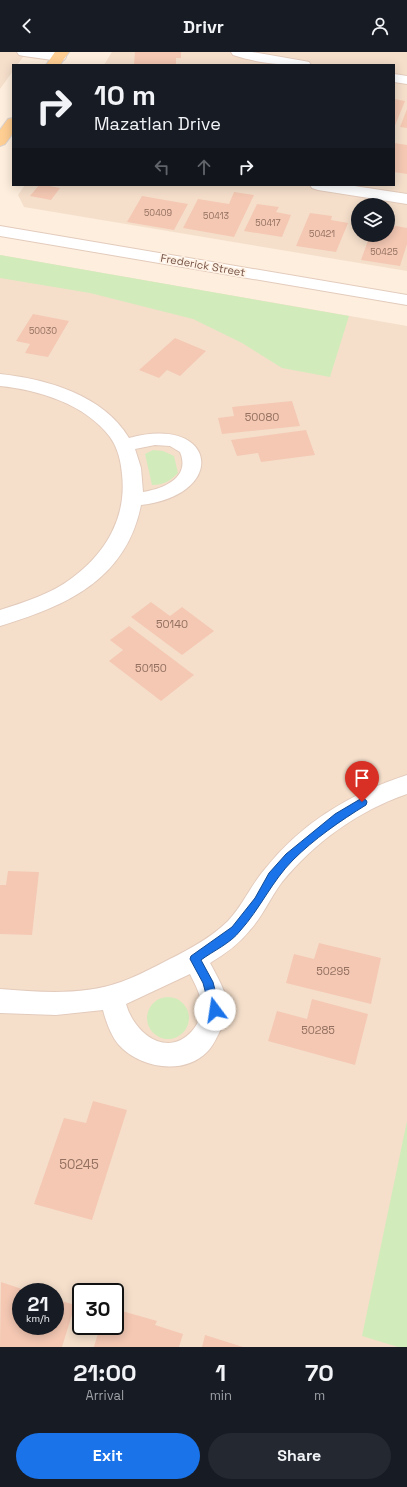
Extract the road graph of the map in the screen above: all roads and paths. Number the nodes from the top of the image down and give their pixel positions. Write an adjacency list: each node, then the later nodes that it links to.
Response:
1 (24, 52): 3 (street)
2 (238, 52): 4 (street)
3 (58, 58)
4 (297, 64)
5 (395, 78): 6 (street)
6 (407, 80)
7 (12, 123): 8 (main road)
8 (0, 141)
9 (324, 186): 10 (street)
10 (407, 199)
11 (0, 231): 12 (street, Frederick Street)
12 (407, 300)
13 (0, 380): 14 (street)
14 (125, 445): 15 (street); 15 (street)
15 (134, 499): 16 (street)
16 (0, 618)
17 (407, 784): 18 (street)
18 (195, 959): 19 (street); 19 (street)
19 (112, 997): 20 (street)
20 (0, 1001)

